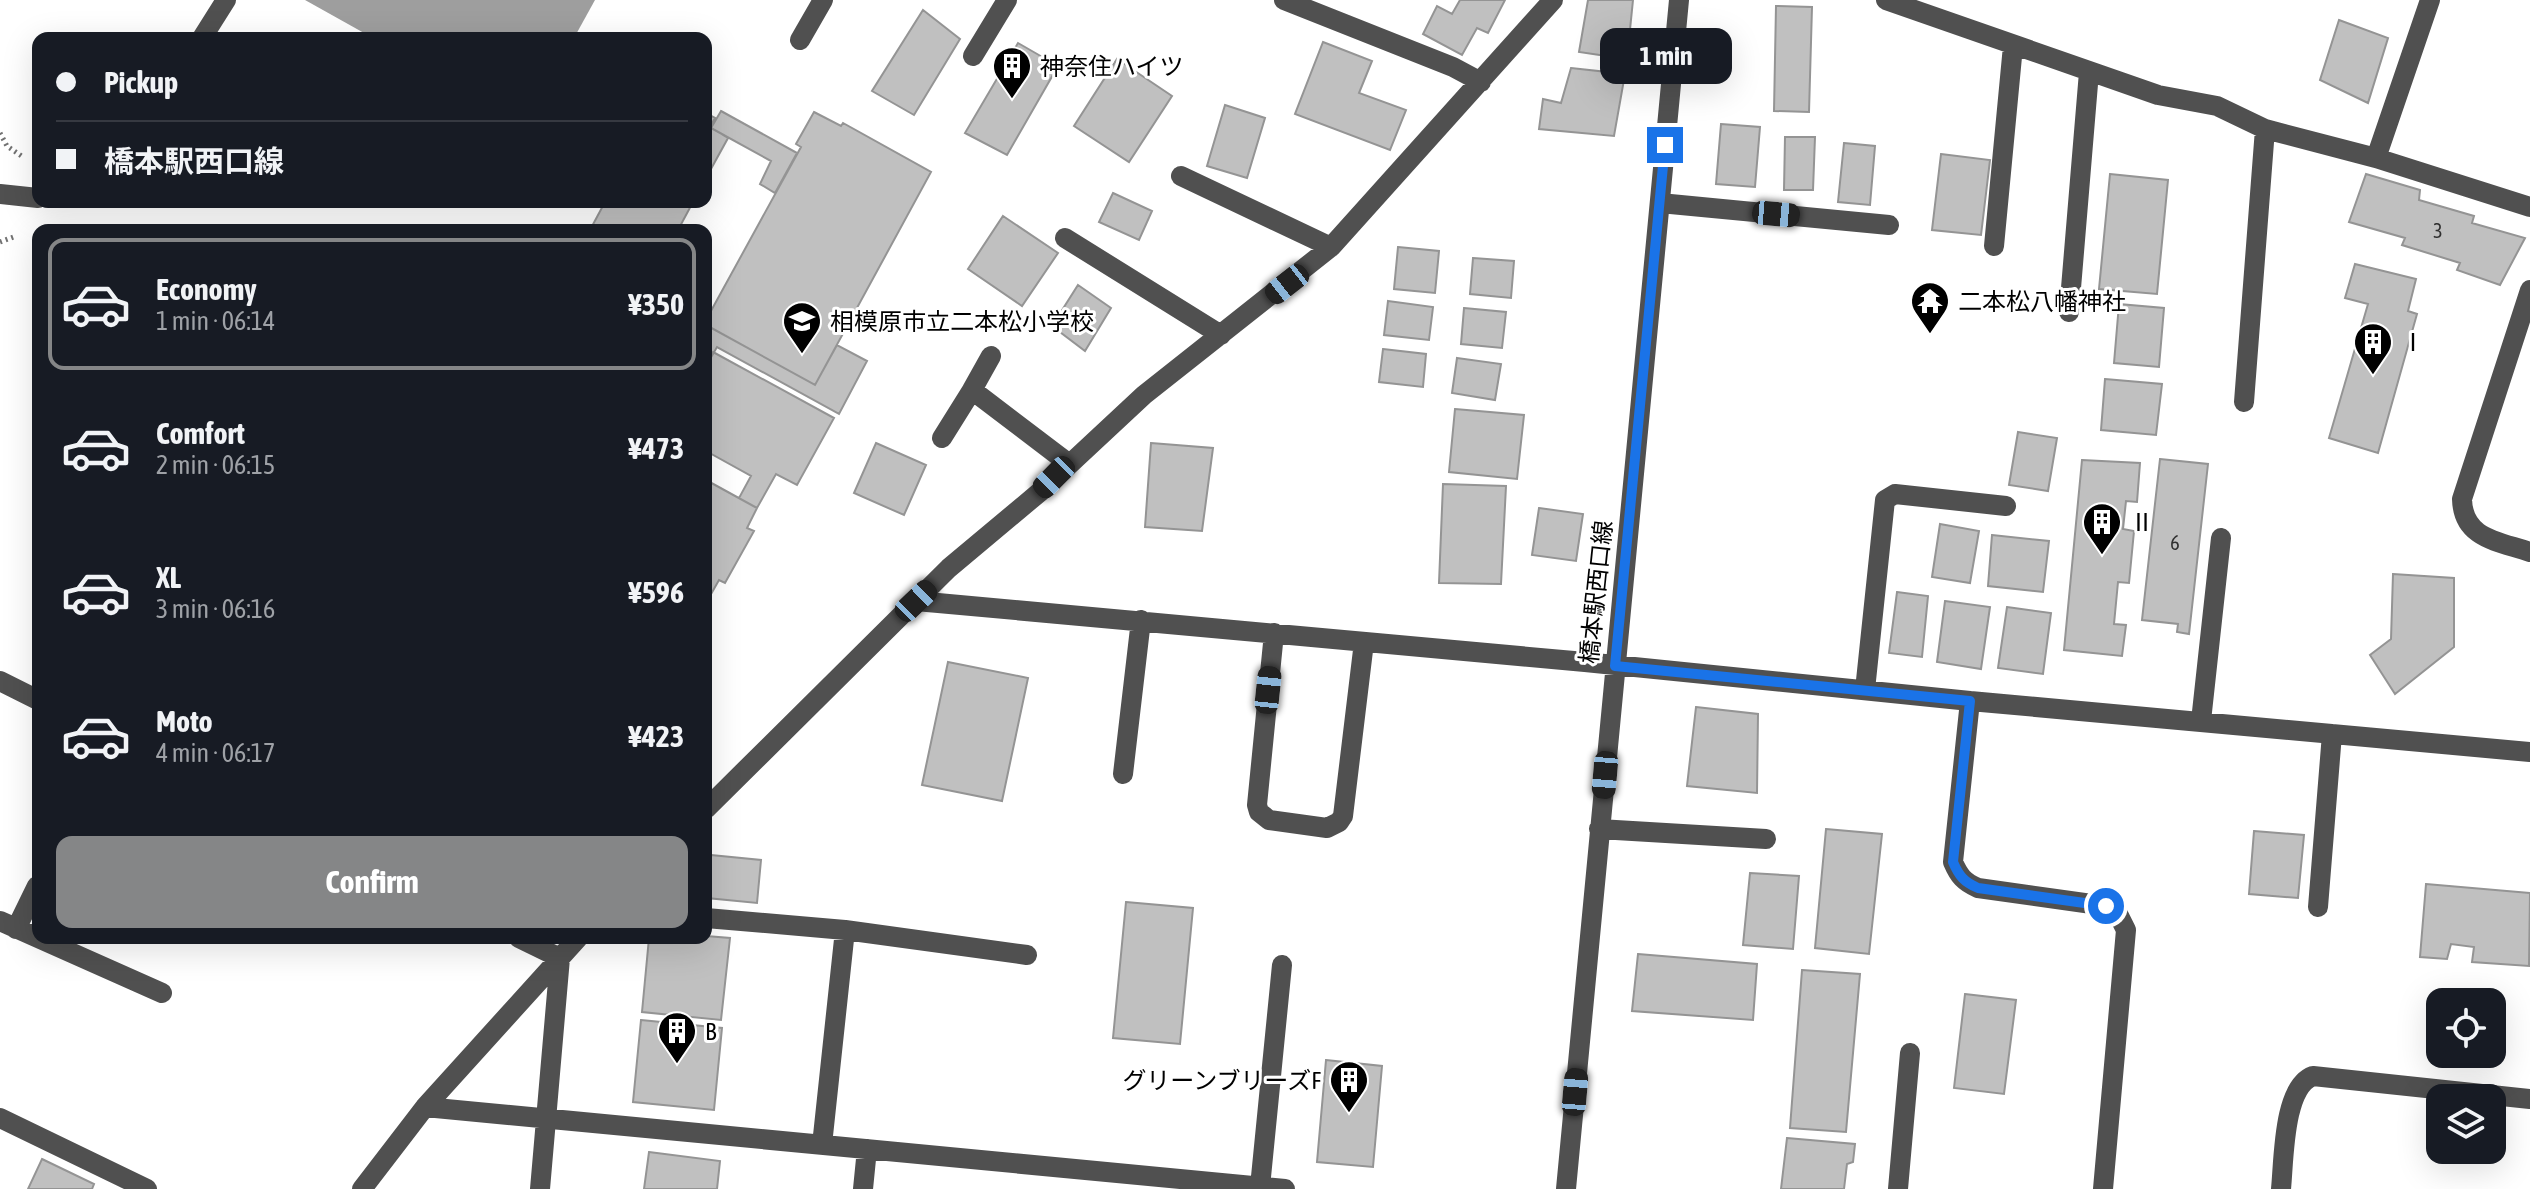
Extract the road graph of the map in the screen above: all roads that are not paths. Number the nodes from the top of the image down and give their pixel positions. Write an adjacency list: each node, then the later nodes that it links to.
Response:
1 (226, 0): 9 (street)
2 (823, 0): 10 (street)
3 (1007, 0): 12 (street)
4 (1284, 0): 14 (street)
5 (1553, 0): 14 (street)
6 (1679, 0): 20 (street, 橋本駅西口線)
7 (2430, 0): 16 (street)
8 (1896, 2): 11 (street)
9 (206, 32)
10 (800, 40)
11 (2013, 46): 13 (street); 24 (street)
12 (973, 56)
13 (2089, 72): 15 (street); 27 (street)
14 (1481, 82): 25 (street)
15 (2265, 129): 16 (street); 31 (street)
16 (2376, 158): 21 (street)
17 (1181, 176): 25 (street)
18 (0, 194): 19 (street)
19 (32, 197)
20 (1660, 203): 22 (street); 41 (street, 橋本駅西口線)
21 (2530, 207)
22 (1889, 225)
23 (1065, 238): 28 (street)
24 (1994, 246)
25 (1331, 247): 28 (street)
26 (2530, 290): 36 (street)
27 (2069, 312)
28 (1221, 335): 33 (street)
29 (991, 356): 30 (street)
30 (972, 390): 32 (street); 33 (street)
31 (2244, 402)
32 (942, 438)
33 (1068, 463): 37 (street)
34 (2006, 506): 43 (street)
35 (2221, 538): 46 (street)
36 (2530, 552)
37 (916, 601): 38 (street); 50 (street)
38 (1141, 620): 39 (street); 49 (street)
39 (1274, 633): 40 (street); 40 (street)
40 (1364, 642): 41 (street)
41 (1615, 666): 43 (street); 51 (street, 橋本駅西口線)
42 (0, 681): 44 (street)
43 (1865, 690): 45 (street)
44 (32, 697)
45 (1970, 701): 46 (street); 81 (street)
46 (2201, 721): 47 (street)
47 (2332, 734): 48 (street); 54 (street)
48 (2530, 752)
49 (1123, 774)
50 (712, 803)
51 (1599, 829): 52 (street); 79 (street, 橋本駅西口線)
52 (1766, 839)
53 (32, 893): 56 (street)
54 (2318, 907)
55 (712, 919): 57 (street)
56 (8, 925): 58 (street)
57 (845, 930): 62 (street); 71 (street)
58 (32, 936)
59 (51, 944): 65 (street)
60 (531, 944): 63 (street)
61 (573, 944): 63 (street)
62 (1027, 955)
63 (560, 958): 68 (street); 70 (street)
64 (1282, 965): 73 (street)
65 (162, 993)
66 (1910, 1053): 80 (street)
67 (2530, 1099): 82 (street)
68 (425, 1107): 70 (street); 75 (street)
69 (0, 1118): 74 (street)
70 (546, 1120): 71 (street); 76 (street)
71 (822, 1145): 72 (street)
72 (867, 1149): 73 (street); 77 (street)
73 (1260, 1187): 78 (street)
74 (147, 1189)
75 (362, 1189)
76 (540, 1189)
77 (863, 1189)
78 (1285, 1189)
79 (1566, 1189)
80 (1898, 1189)
81 (2103, 1189)
82 (2281, 1189)

